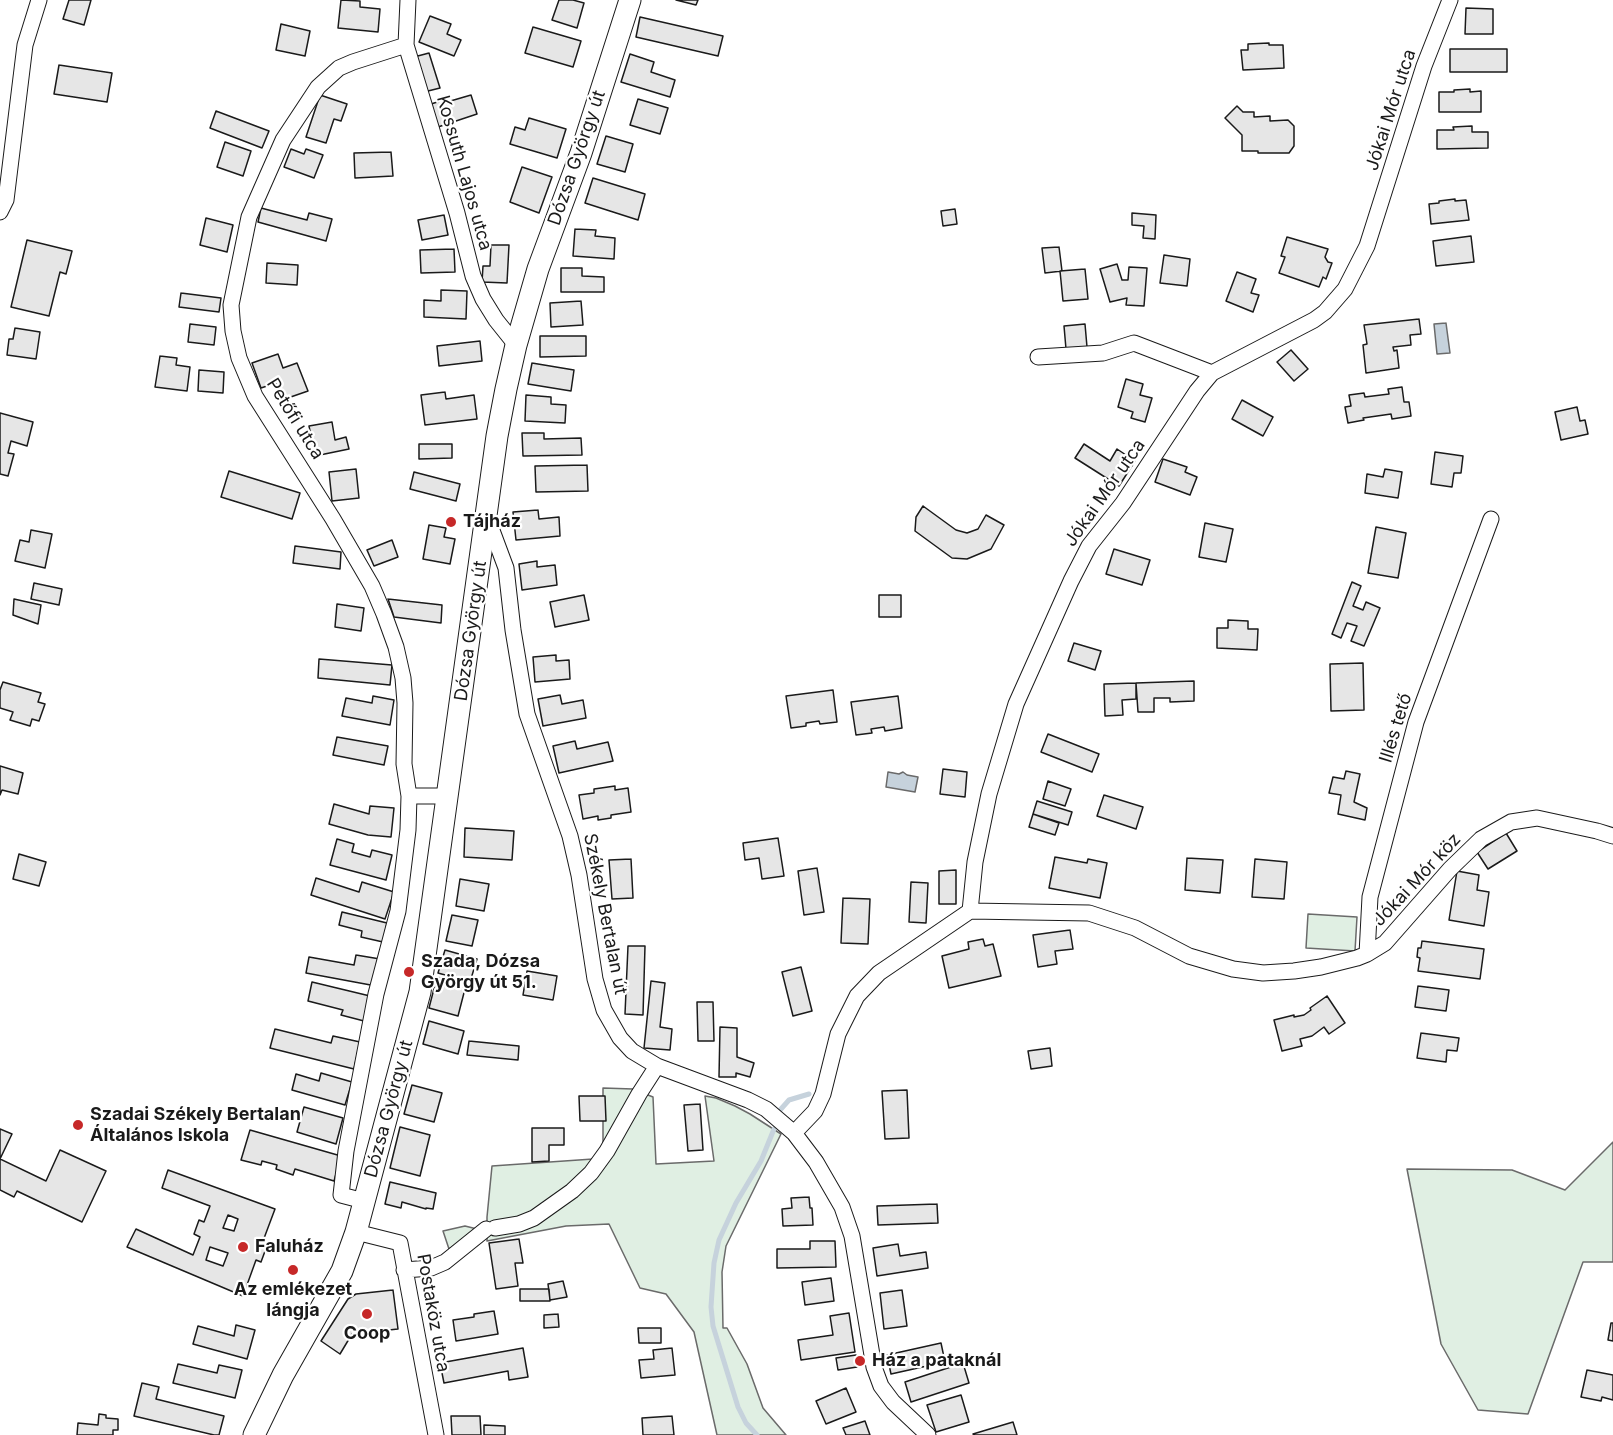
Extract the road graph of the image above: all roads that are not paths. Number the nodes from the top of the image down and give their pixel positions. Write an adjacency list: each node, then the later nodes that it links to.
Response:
1 (39, 0): 6 (street)
2 (408, 0): 5 (street, Kossuth Lajos utca)
3 (630, 0): 7 (main road, Dózsa György út)
4 (1450, 0): 9 (street, Jókai Mór utca)
5 (406, 45): 7 (street, Kossuth Lajos utca); 12 (street, Petőfi utca)
6 (0, 212)
7 (516, 345): 10 (main road, Dózsa György út)
8 (1038, 357): 9 (street)
9 (1212, 373): 15 (street, Jókai Mór utca)
10 (487, 517): 13 (main road, Dózsa György út); 17 (street, Székely Bertalan út)
11 (1491, 519): 16 (street, Illés tető)
12 (409, 796): 13 (street); 19 (street, Dózsa György út)
13 (448, 796): 19 (main road, Dózsa György út)
14 (1613, 836): 16 (street, Jókai Mór köz)
15 (970, 911): 16 (street, Jókai Mór köz); 18 (street)
16 (1367, 954)
17 (657, 1066): 18 (street, Székely Bertalan út); 21 (street)
18 (794, 1133): 24 (street, Székely Bertalan út)
19 (364, 1201): 20 (main road, Dózsa György út)
20 (356, 1232): 21 (street, Postaköz utca); 22 (main road, Dózsa György út)
21 (404, 1270): 23 (street, Postaköz utca)
22 (254, 1435)
23 (436, 1435)
24 (928, 1435)

